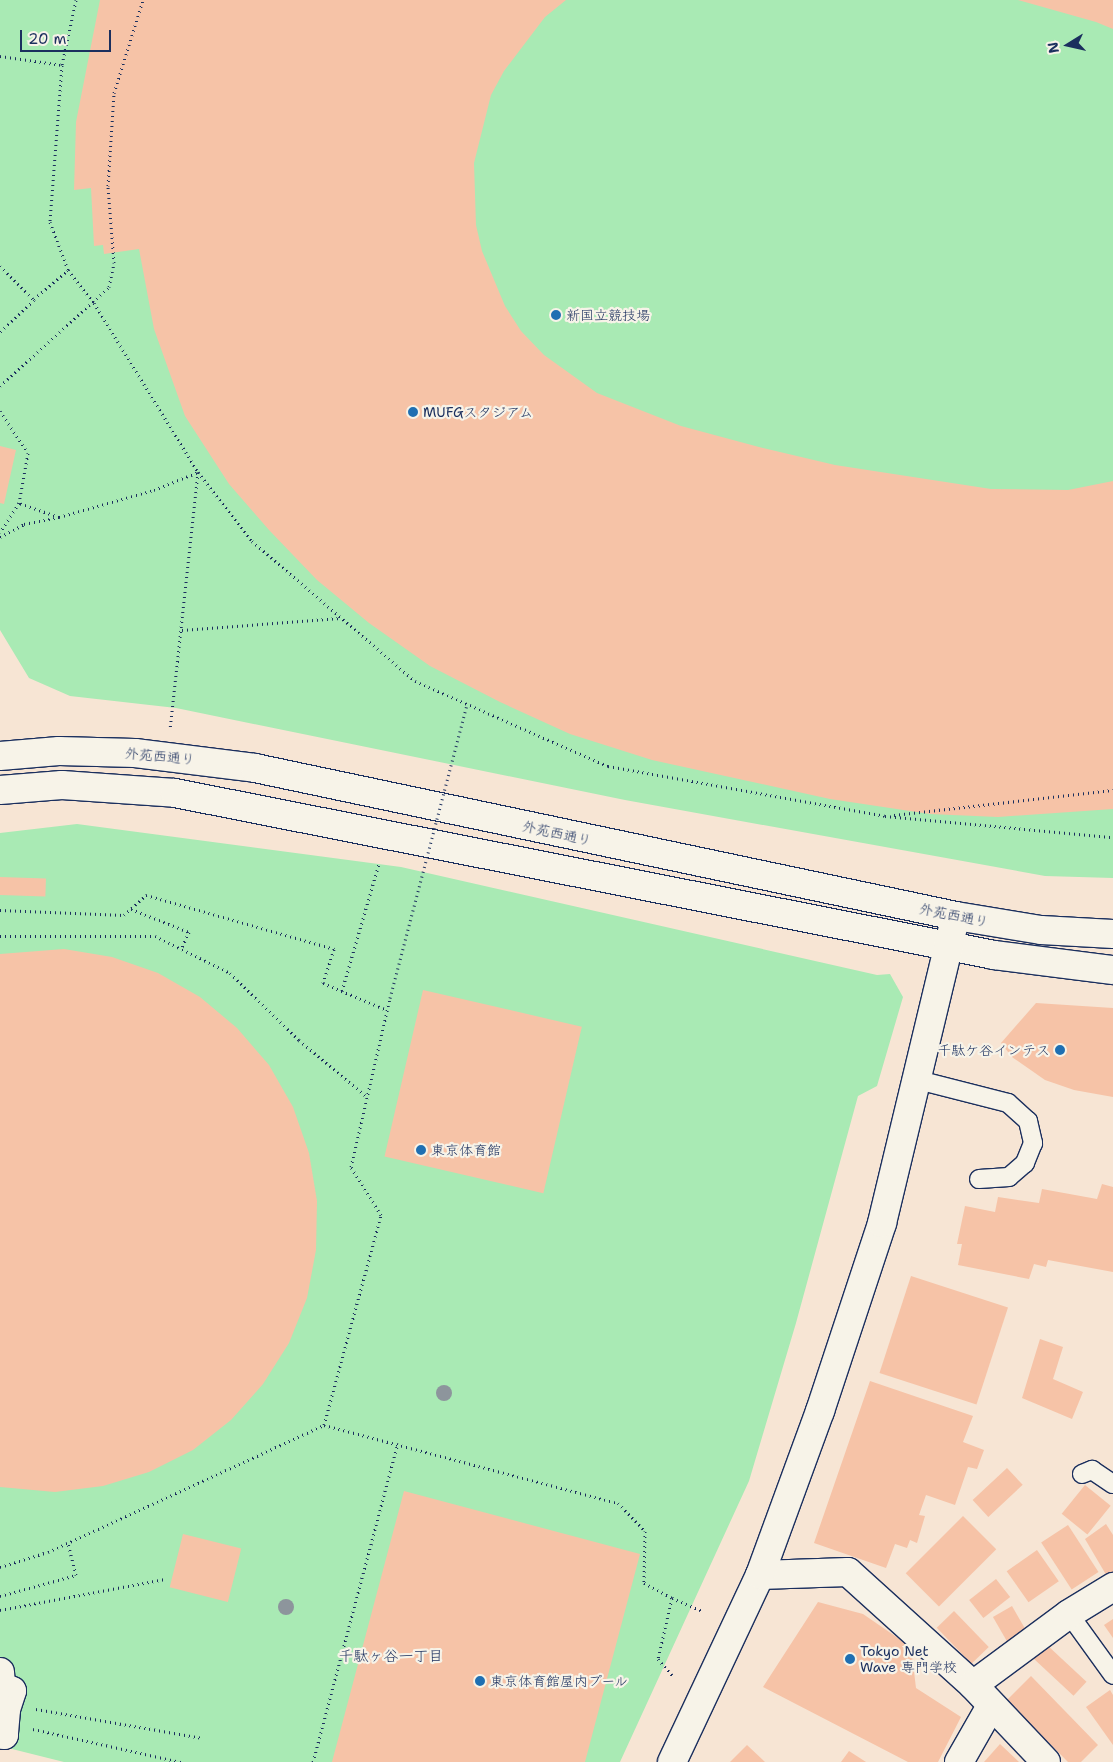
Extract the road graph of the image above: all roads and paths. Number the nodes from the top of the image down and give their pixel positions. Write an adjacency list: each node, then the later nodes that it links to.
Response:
1 (76, 0): 4 (path)
2 (143, 0): 8 (path)
3 (0, 56): 4 (path)
4 (62, 66): 6 (path)
5 (0, 266): 7 (path)
6 (68, 270): 7 (path); 8 (path)
7 (34, 300): 9 (path)
8 (94, 303): 10 (path); 12 (path)
9 (0, 332)
10 (0, 386)
11 (0, 411): 13 (path)
12 (198, 472): 14 (path); 17 (path); 18 (path)
13 (18, 503): 14 (path); 15 (path)
14 (59, 517): 16 (path)
15 (0, 532)
16 (0, 537)
17 (342, 618): 18 (path); 19 (path)
18 (182, 630): 20 (path)
19 (467, 705): 24 (path); 36 (path, bridge)
20 (169, 732)
21 (0, 756): 29 (main road, 外苑西通り)
22 (0, 790): 32 (main road)
23 (1113, 790): 24 (path)
24 (886, 816): 25 (path)
25 (1113, 837)
26 (382, 854): 35 (path)
27 (131, 909): 28 (path); 33 (path); 35 (path)
28 (0, 910)
29 (956, 916): 30 (main road, 外苑西通り); 32 (main road)
30 (1113, 934)
31 (0, 936): 33 (path)
32 (949, 945): 34 (main road); 37 (main road)
33 (181, 949): 38 (path)
34 (1113, 970)
35 (342, 991): 36 (path)
36 (387, 1010): 38 (path)
37 (918, 1080): 39 (lane); 46 (main road)
38 (367, 1097): 40 (path)
39 (979, 1178)
40 (324, 1425): 41 (path); 44 (path)
41 (398, 1444): 50 (path); 62 (path)
42 (1082, 1474): 43 (lane)
43 (1113, 1484)
44 (68, 1543): 45 (path); 49 (path)
45 (0, 1567)
46 (760, 1575): 57 (main road); 63 (main road)
47 (165, 1579): 51 (path)
48 (1113, 1587): 53 (main road)
49 (0, 1596)
50 (672, 1598): 52 (path); 56 (path)
51 (0, 1610)
52 (703, 1611)
53 (1069, 1614): 55 (lane); 57 (main road)
54 (0, 1672): 59 (main road)
55 (1113, 1675)
56 (673, 1676)
57 (973, 1686): 58 (main road)
58 (991, 1706): 64 (main road); 65 (main road)
59 (4, 1720): 60 (path); 61 (path)
60 (203, 1738)
61 (181, 1762)
62 (312, 1762)
63 (672, 1762)
64 (959, 1762)
65 (1046, 1762)

